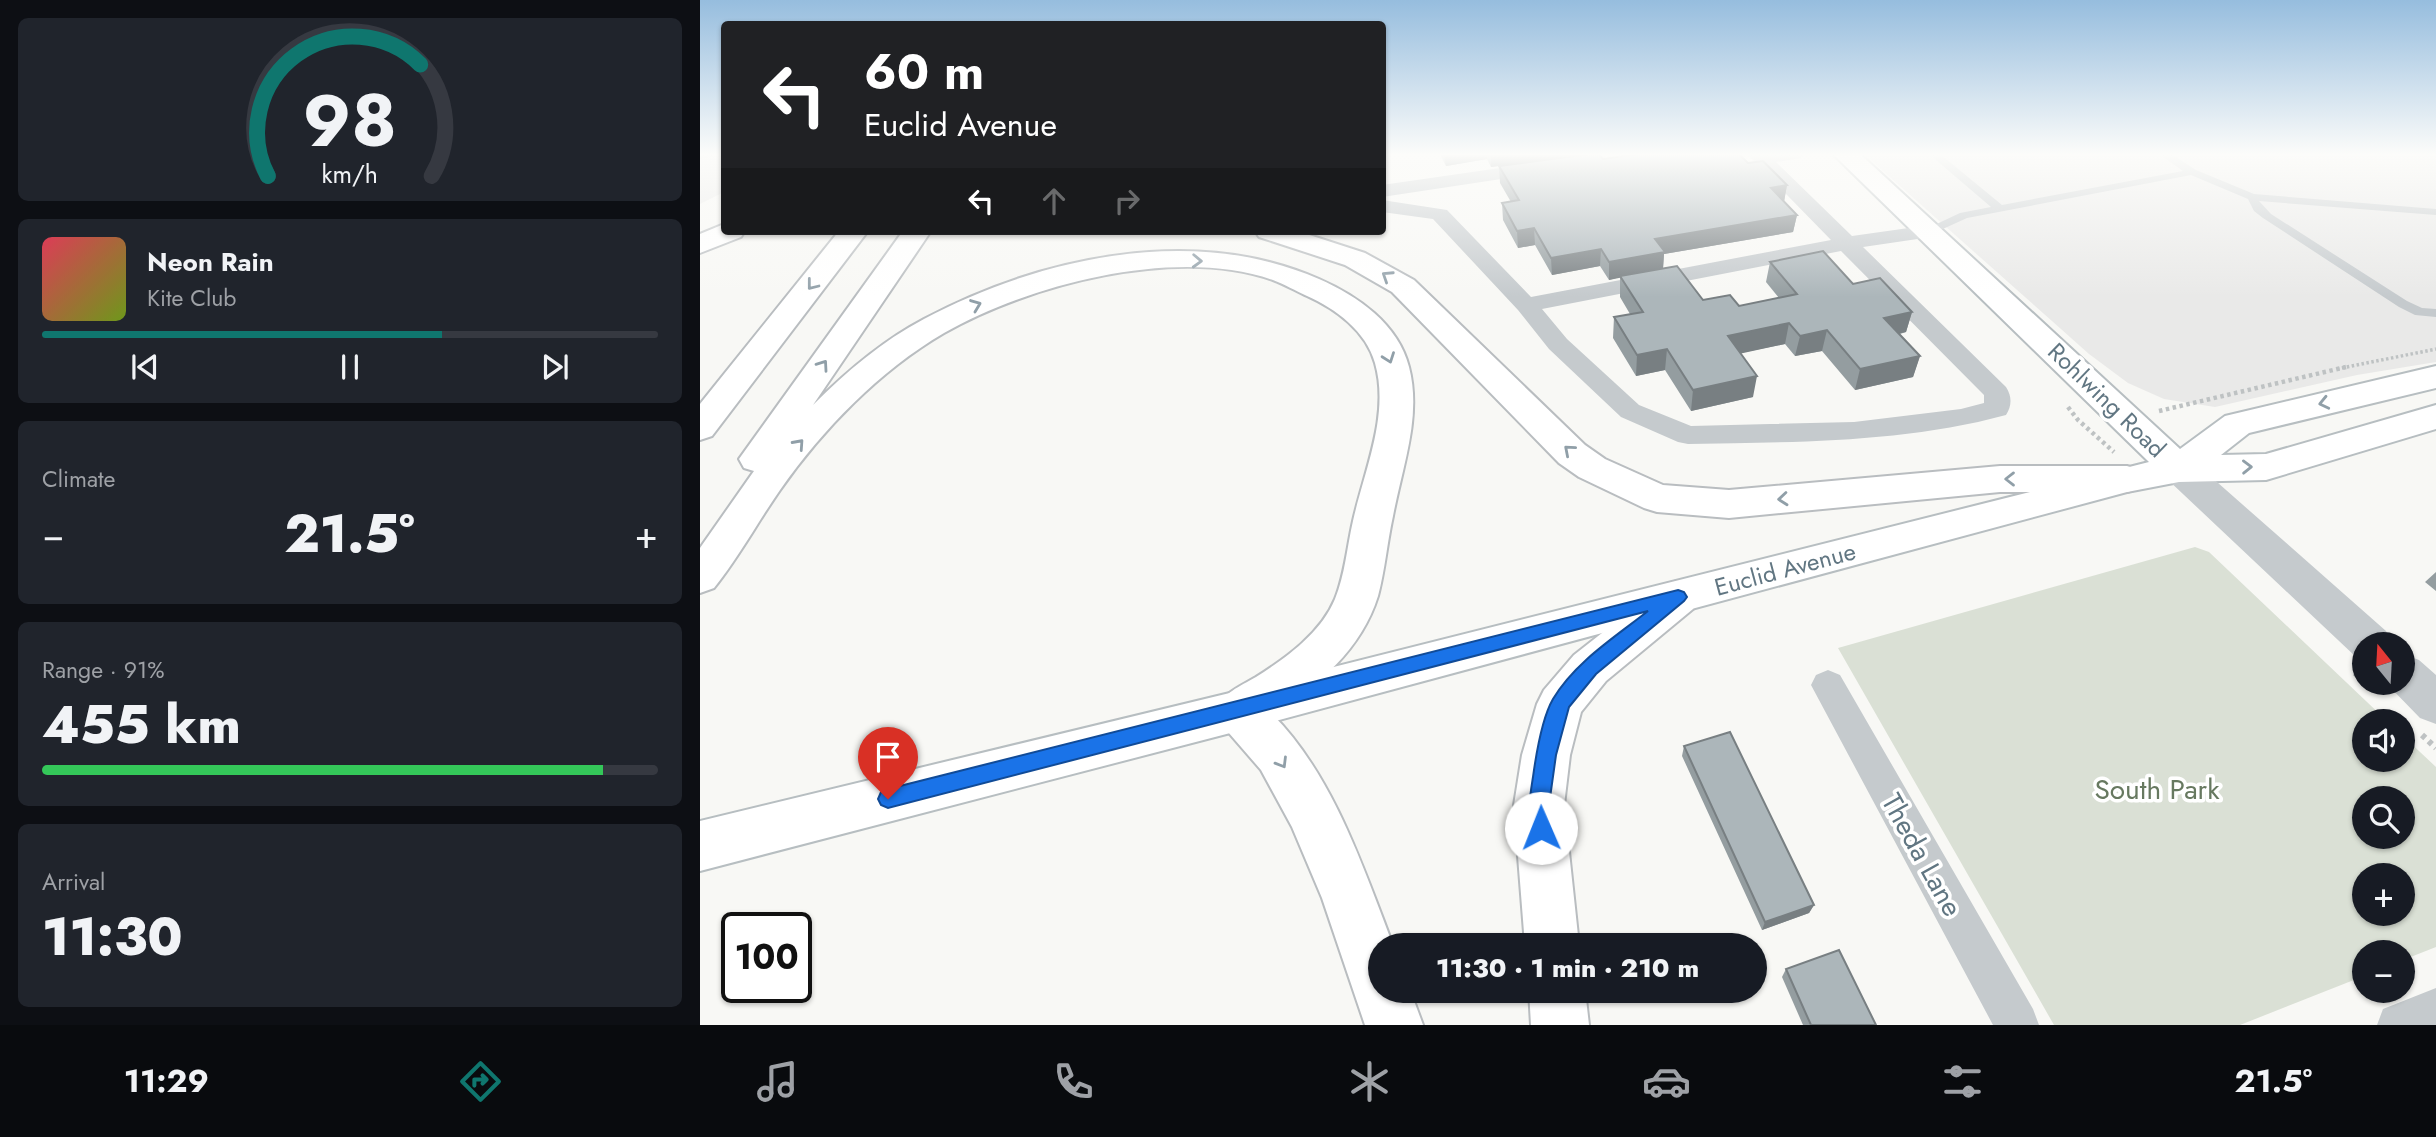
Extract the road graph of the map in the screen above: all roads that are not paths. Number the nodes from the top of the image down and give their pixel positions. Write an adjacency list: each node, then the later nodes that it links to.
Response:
1 (1806, 202): 15 (street)
2 (1898, 202): 10 (main road, Rohlwing Road)
3 (1992, 202): 8 (lane)
4 (2032, 202): 8 (lane)
5 (2254, 202): 18 (lane)
6 (2311, 202): 9 (lane)
7 (1386, 207): 17 (street)
8 (1999, 208): 10 (lane)
9 (2436, 212)
10 (1930, 231): 15 (street); 22 (main road, Rohlwing Road)
11 (721, 235): 16 (main road)
12 (851, 235): 21 (main road, one-way to 21)
13 (914, 235): 24 (main road, one-way to 13)
14 (1281, 235): 23 (main road, one-way to 14)
15 (1847, 243): 17 (street); 17 (street)
16 (700, 244)
17 (1527, 306)
18 (2436, 313)
19 (2436, 377): 22 (main road, one-way to 22)
20 (2436, 417): 22 (main road, Euclid Avenue, one-way to 20)
21 (700, 428)
22 (2179, 469): 23 (main road, Euclid Avenue); 27 (street, Rohlwing Road)
23 (2127, 479): 26 (main road, Euclid Avenue)
24 (700, 541)
25 (700, 577): 31 (main road, one-way to 31)
26 (1678, 597): 31 (main road, Euclid Avenue); 33 (main road)
27 (2358, 632)
28 (2415, 684): 30 (street)
29 (1828, 685): 40 (street, Theda Lane)
30 (2436, 704)
31 (1238, 711): 32 (main road, Euclid Avenue); 34 (main road, one-way to 34)
32 (700, 846)
33 (1551, 933)
34 (1368, 953)
35 (1386, 1003): 38 (main road)
36 (1558, 1003): 39 (main road)
37 (2436, 1010): 41 (street)
38 (1394, 1025)
39 (1560, 1025)
40 (2017, 1025)
41 (2399, 1025)

